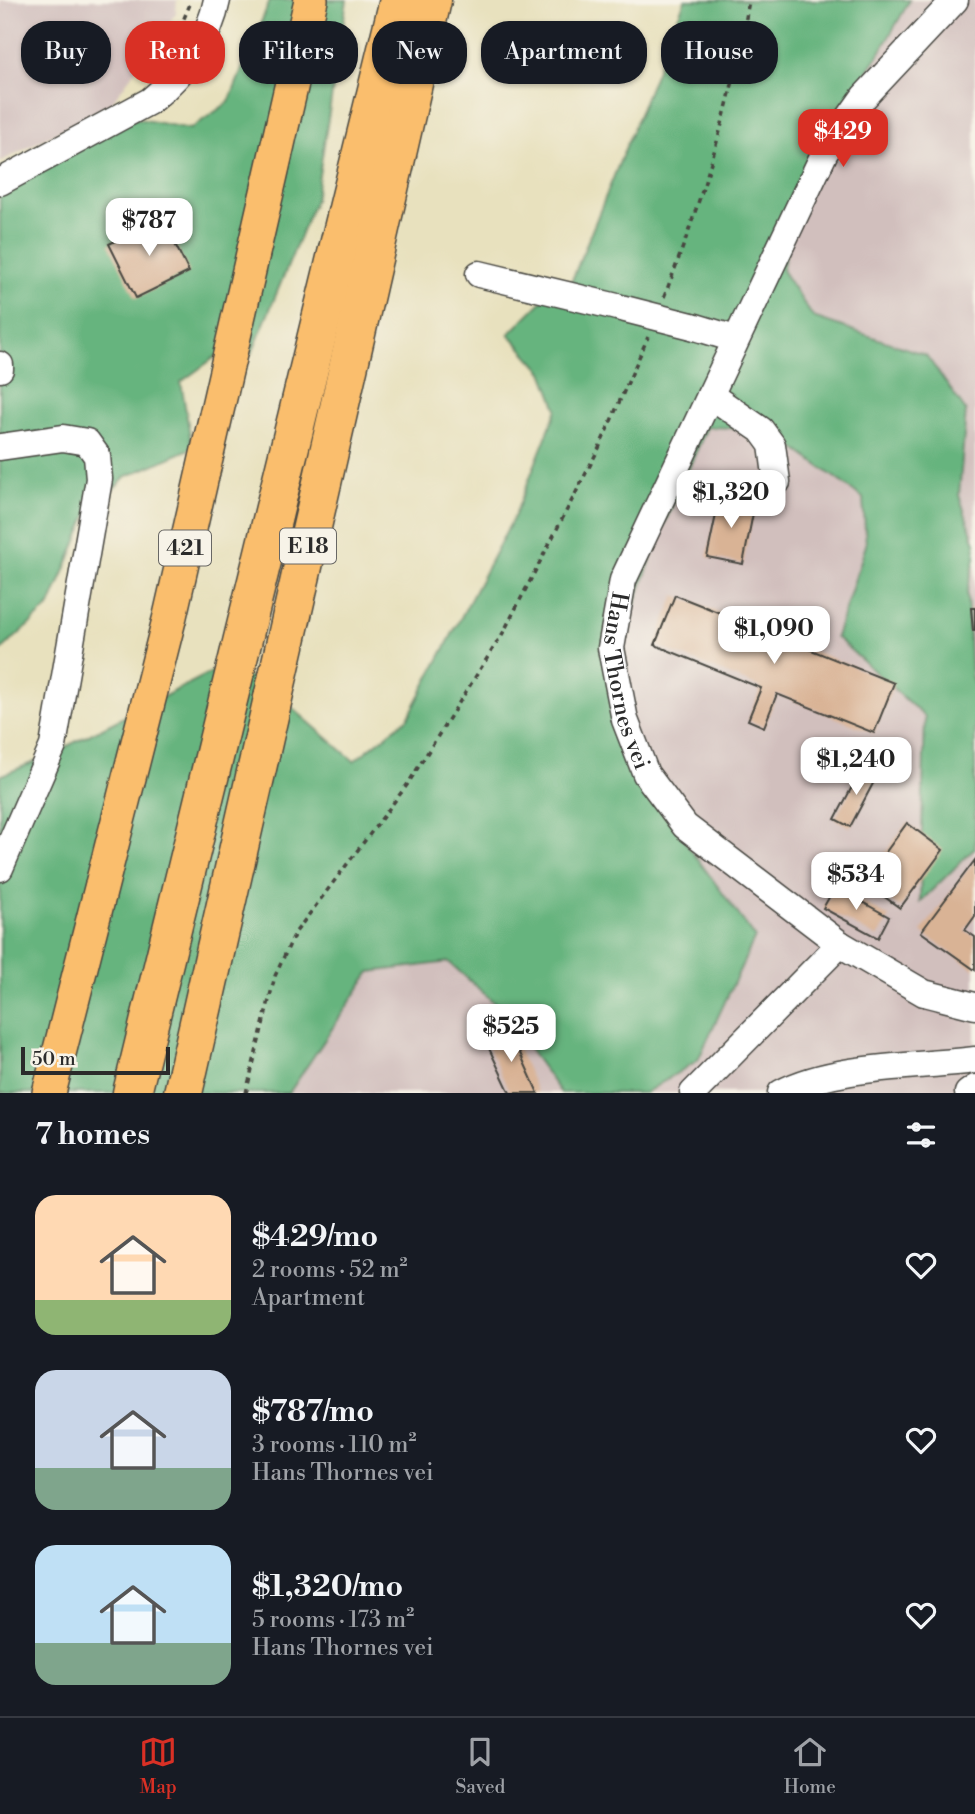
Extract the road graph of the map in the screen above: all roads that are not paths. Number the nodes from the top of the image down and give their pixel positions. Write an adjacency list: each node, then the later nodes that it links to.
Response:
1 (217, 0): 7 (street)
2 (297, 0): 18 (main road, 421)
3 (311, 0): 19 (main road, 421)
4 (399, 0): 20 (highway, E 18)
5 (432, 0): 21 (highway, E 18)
6 (955, 0): 9 (street, Hans Thornes vei)
7 (0, 182)
8 (479, 274): 9 (street, bridge)
9 (735, 339): 10 (street, Hans Thornes vei)
10 (710, 395): 12 (street); 14 (street, Hans Thornes vei)
11 (0, 447): 13 (street)
12 (777, 482)
13 (0, 868)
14 (840, 944): 15 (street, Hans Thornes vei); 22 (street)
15 (975, 1006)
16 (975, 1060): 23 (street)
17 (975, 1088): 24 (street)
18 (37, 1093)
19 (49, 1093)
20 (132, 1093)
21 (183, 1093)
22 (693, 1093)
23 (781, 1093)
24 (968, 1093)

